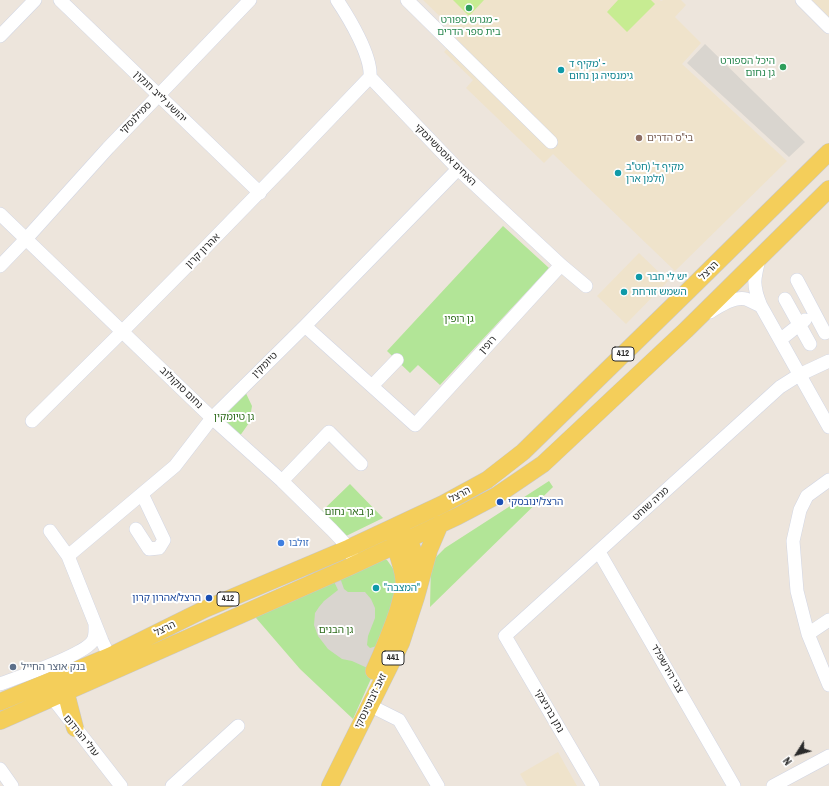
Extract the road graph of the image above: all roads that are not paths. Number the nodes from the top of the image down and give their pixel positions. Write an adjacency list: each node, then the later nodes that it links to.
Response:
1 (35, 0): 8 (street)
2 (60, 0): 10 (street, יהושע לייב חנקין)
3 (250, 0): 10 (street, סמילנסקי)
4 (337, 0): 9 (street)
5 (407, 0): 11 (street)
6 (802, 0): 7 (street)
7 (827, 23)
8 (0, 36)
9 (370, 77): 13 (street, האחים אוסטשינסקי); 15 (street, אהרון קרון)
10 (158, 95): 15 (street, יהושע לייב חנקין); 17 (street, סמילנסקי)
11 (551, 142)
12 (829, 152): 45 (main road, הרצל / 412)
13 (458, 169): 19 (street, האחים אוסטשינסקי); 27 (street, טיומקין)
14 (829, 189): 18 (main road, הרצל / 412)
15 (260, 193): 29 (street, אהרון קרון)
16 (0, 214): 17 (street, נחום סוקולוב)
17 (26, 240): 20 (street, סמילנסקי); 29 (street, נחום סוקולוב)
18 (760, 256): 24 (street); 28 (main road, הרצל / 412)
19 (561, 265): 22 (street, האחים אוסטשינסקי); 36 (street, רופין)
20 (0, 266)
21 (797, 280): 25 (street)
22 (586, 286)
23 (785, 299): 26 (street)
24 (761, 306): 28 (street); 31 (street)
25 (814, 313): 26 (street); 30 (street)
26 (799, 324): 31 (street); 32 (street)
27 (305, 326): 36 (street); 37 (street, טיומקין)
28 (686, 330): 44 (main road, הרצל / 412)
29 (123, 332): 37 (street, נחום סוקולוב); 38 (street, אהרון קרון)
30 (825, 333)
31 (780, 340): 35 (street)
32 (810, 344)
33 (396, 360): 36 (street)
34 (829, 361): 35 (street, מניה שוחט)
35 (799, 375): 39 (street); 50 (street, מניה שוחט)
36 (372, 386)
37 (212, 418): 42 (street, נחום סוקולוב); 43 (street, טיומקין)
38 (32, 421)
39 (829, 427)
40 (361, 464): 42 (street)
41 (829, 480): 56 (street)
42 (282, 481): 49 (street, נחום סוקולוב)
43 (142, 494): 46 (street); 51 (street, טיומקין)
44 (440, 524): 48 (main road, הרצל / 412); 53 (main road, זאב ז'בוטינסקי / 441)
45 (396, 526): 48 (main road, זאב ז'בוטינסקי / 441); 49 (main road, הרצל / 412)
46 (136, 529)
47 (50, 531): 51 (street)
48 (401, 542): 52 (main road, הרצל / 412); 53 (main road); 72 (main road, זאב ז'בוטינסקי / 441)
49 (349, 548): 52 (street); 58 (main road, הרצל / 412)
50 (599, 552): 57 (street, מניה שוחט); 76 (street, צבי הירשפלד)
51 (68, 556): 55 (street)
52 (349, 567): 58 (main road, הרצל / 412)
53 (416, 597): 63 (main road, זאב ז'בוטינסקי / 441)
54 (829, 620): 56 (street)
55 (95, 624): 58 (street); 59 (street)
56 (808, 634): 60 (street)
57 (505, 636): 75 (street, נתן ברניצקי)
58 (113, 664): 61 (main road, הרצל / 412); 61 (main road, הרצל / 412)
59 (0, 684)
60 (829, 685)
61 (53, 692): 62 (main road, הרצל / 412); 64 (main road, הרצל / 412); 66 (main road)
62 (0, 702)
63 (369, 705): 73 (main road, זאב ז'בוטינסקי / 441); 74 (street)
64 (0, 721)
65 (238, 726): 71 (street)
66 (75, 728): 70 (street, עולי הגרדום)
67 (829, 756): 77 (street)
68 (0, 769): 69 (street)
69 (12, 786)
70 (121, 786)
71 (172, 786)
72 (319, 786)
73 (330, 786)
74 (438, 786)
75 (593, 786)
76 (734, 786)
77 (773, 786)

